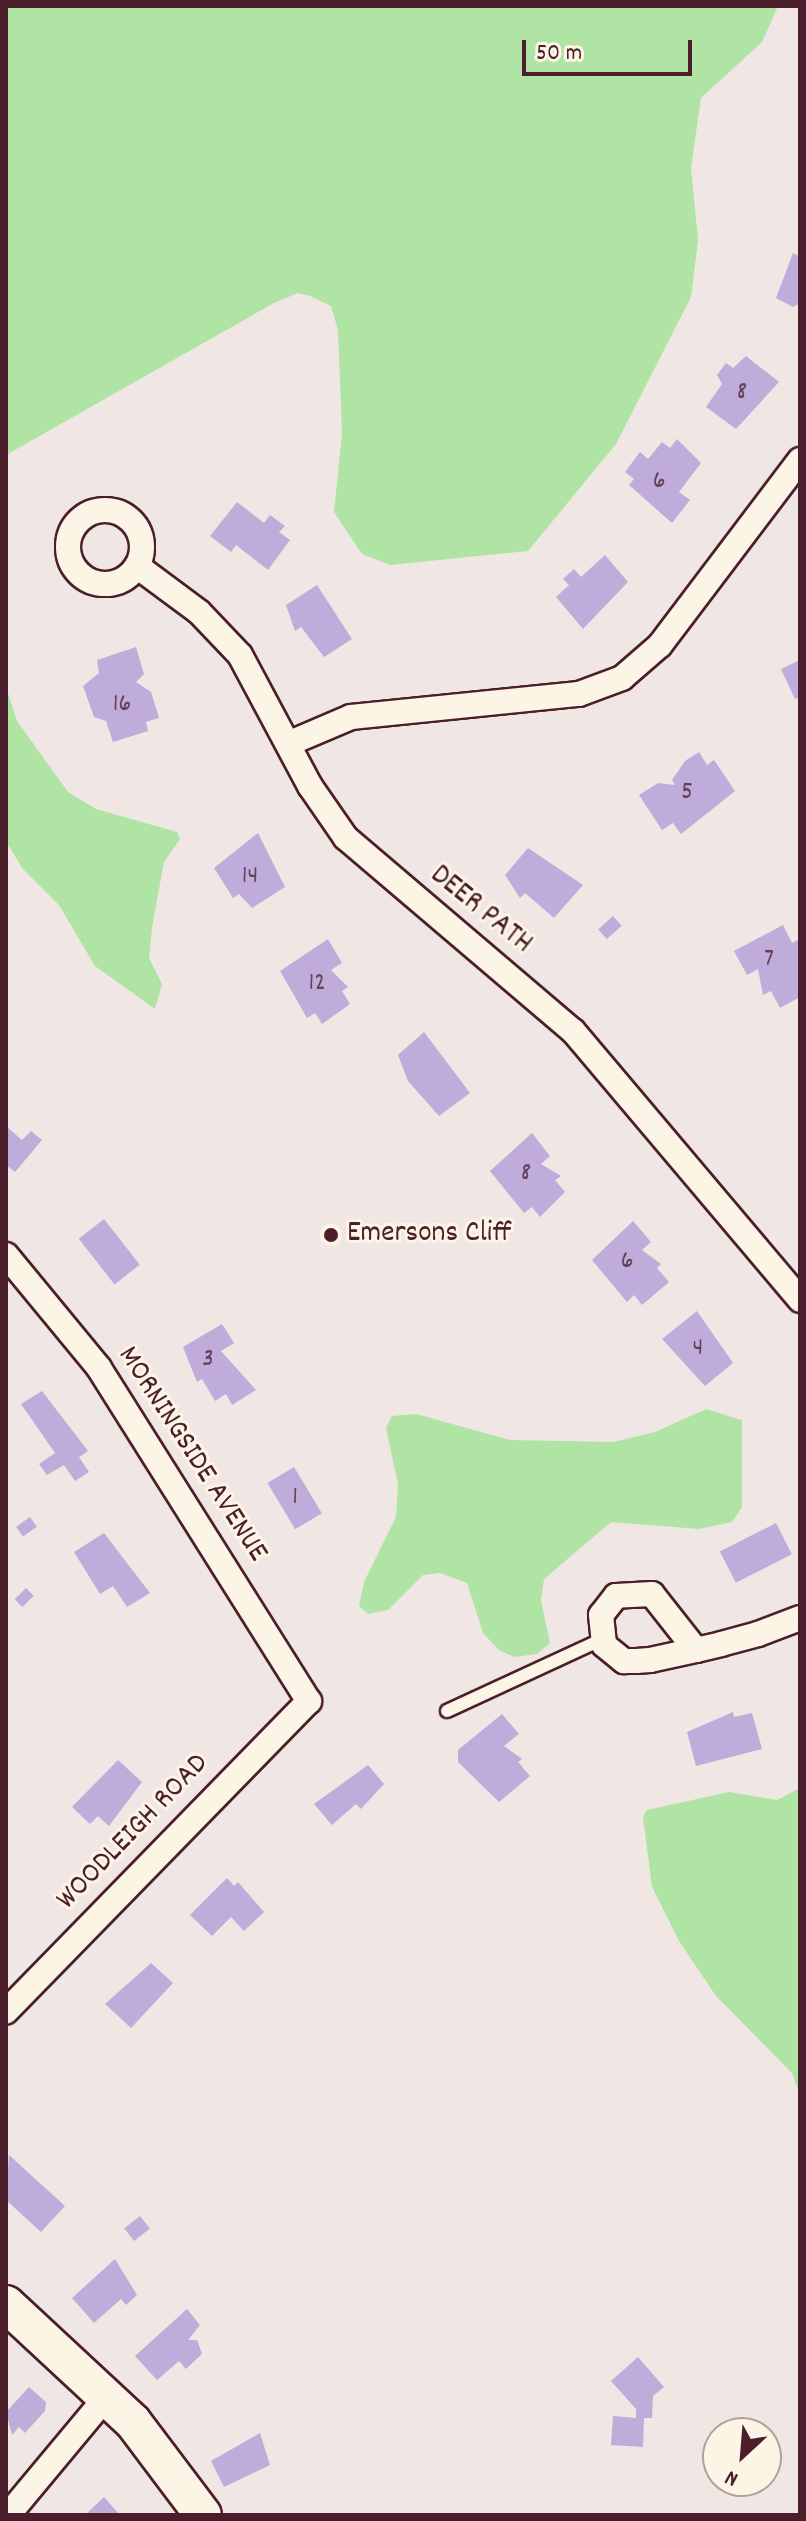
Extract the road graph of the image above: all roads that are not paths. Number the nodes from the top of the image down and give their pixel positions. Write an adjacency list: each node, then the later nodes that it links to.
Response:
1 (800, 460): 3 (street)
2 (137, 566): 3 (street, DEER PATH)
3 (290, 743): 5 (street, DEER PATH)
4 (6, 1255): 9 (street, MORNINGSIDE AVENUE)
5 (800, 1300)
6 (800, 1618): 8 (street)
7 (601, 1640): 8 (street); 8 (street); 10 (lane)
8 (696, 1650)
9 (309, 1701): 11 (street, WOODLEIGH ROAD)
10 (447, 1711)
11 (6, 2012)
12 (6, 2304): 13 (street)
13 (107, 2396): 14 (street); 15 (street)
14 (8, 2515)
15 (203, 2515)

